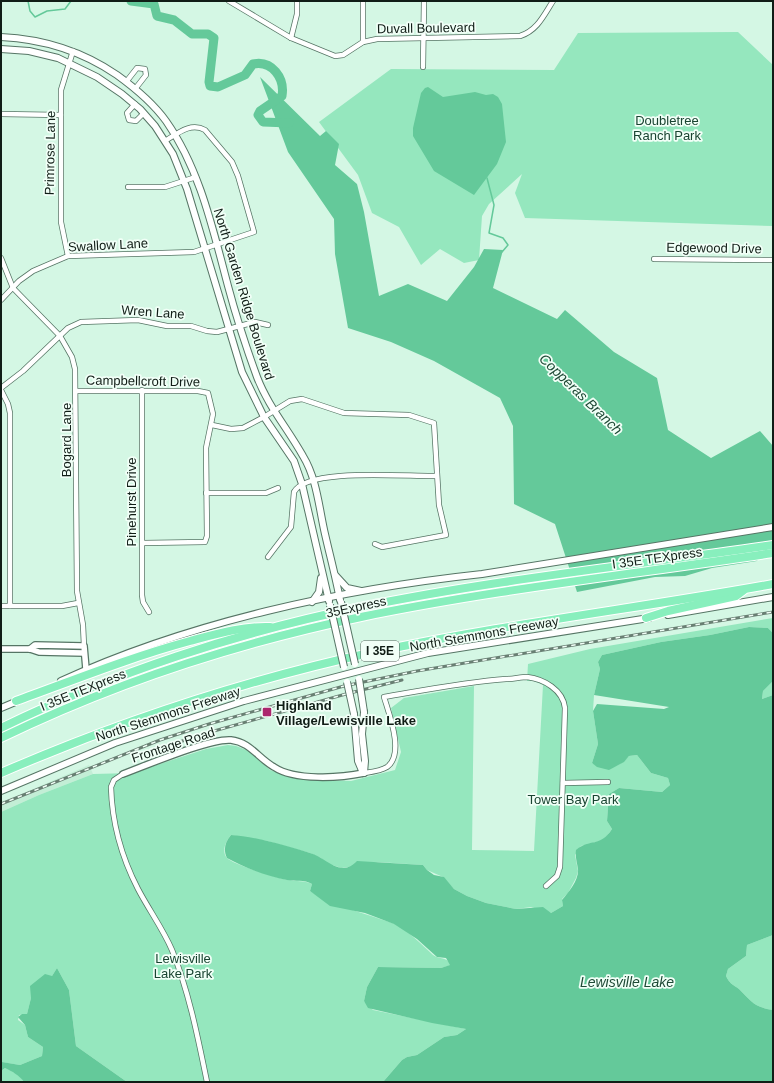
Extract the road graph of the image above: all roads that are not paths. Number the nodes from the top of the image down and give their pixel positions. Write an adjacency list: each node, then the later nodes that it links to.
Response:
1 (229, 1): 8 (street, Duvall Boulevard)
2 (297, 1): 8 (street)
3 (363, 1): 9 (street)
4 (424, 1): 7 (street)
5 (553, 1): 7 (street, Duvall Boulevard)
6 (1, 37): 11 (main road, North Garden Ridge Boulevard)
7 (424, 37): 9 (street, Duvall Boulevard); 13 (street)
8 (291, 38): 9 (street, Duvall Boulevard)
9 (363, 42)
10 (1, 49): 12 (main road, North Garden Ridge Boulevard)
11 (73, 52): 12 (street, Primrose Lane); 14 (main road, North Garden Ridge Boulevard)
12 (70, 63): 16 (main road, North Garden Ridge Boulevard); 19 (street, Primrose Lane)
13 (423, 67)
14 (126, 82): 15 (main road, North Garden Ridge Boulevard); 15 (street)
15 (135, 89): 20 (main road, North Garden Ridge Boulevard)
16 (135, 104): 17 (main road, North Garden Ridge Boulevard); 17 (street)
17 (144, 113): 21 (main road, North Garden Ridge Boulevard)
18 (1, 114): 19 (street)
19 (61, 115): 27 (street, Primrose Lane)
20 (175, 135): 21 (street); 22 (main road, North Garden Ridge Boulevard); 25 (street, Swallow Lane)
21 (166, 141): 23 (main road, North Garden Ridge Boulevard)
22 (196, 177): 23 (street); 25 (main road, North Garden Ridge Boulevard)
23 (185, 181): 24 (street); 26 (main road, North Garden Ridge Boulevard)
24 (128, 187)
25 (217, 245): 26 (street, Swallow Lane); 33 (main road, North Garden Ridge Boulevard)
26 (206, 249): 27 (street, Swallow Lane); 35 (main road, North Garden Ridge Boulevard)
27 (68, 256): 31 (street, Swallow Lane)
28 (1, 258): 31 (street, Bogard Lane)
29 (654, 259): 30 (street, Edgewood Drive)
30 (773, 260)
31 (13, 288): 32 (street, Swallow Lane); 36 (street, Bogard Lane)
32 (1, 300)
33 (240, 325): 34 (street, Wren Lane); 35 (street, Wren Lane); 40 (main road, North Garden Ridge Boulevard)
34 (268, 325)
35 (230, 328): 36 (street, Wren Lane); 41 (main road, North Garden Ridge Boulevard)
36 (60, 336): 37 (street, Wren Lane); 39 (street, Bogard Lane)
37 (1, 389): 66 (street)
38 (142, 390): 39 (street, Campbellcroft Drive); 42 (street, Campbellcroft Drive); 49 (street, Pinehurst Drive)
39 (77, 391): 64 (street, Bogard Lane)
40 (274, 412): 41 (street); 43 (street); 44 (main road, North Garden Ridge Boulevard)
41 (264, 417): 42 (street); 45 (main road, North Garden Ridge Boulevard)
42 (212, 425): 47 (street)
43 (436, 476): 44 (street); 50 (street)
44 (314, 481): 45 (street); 55 (main road, North Garden Ridge Boulevard)
45 (302, 484): 53 (street); 54 (main road, North Garden Ridge Boulevard)
46 (278, 488): 47 (street)
47 (206, 493): 49 (street)
48 (773, 528): 59 (main road)
49 (143, 543): 67 (street, Pinehurst Drive)
50 (375, 544)
51 (773, 545): 69 (highway)
52 (773, 554): 57 (highway, I 35E TEXpress)
53 (268, 557)
54 (322, 572): 62 (main road); 63 (main road, North Garden Ridge Boulevard)
55 (334, 572): 59 (main road); 61 (main road, North Garden Ridge Boulevard)
56 (773, 584): 58 (highway, North Stemmons Freeway / I 35E)
57 (545, 585): 74 (highway, 35Express)
58 (747, 589): 68 (highway); 83 (highway, North Stemmons Freeway / I 35E)
59 (365, 592): 61 (main road)
60 (773, 597): 68 (main road, North Stemmons Freeway)
61 (340, 599): 63 (main road); 76 (main road, North Garden Ridge Boulevard, bridge)
62 (312, 602): 63 (main road); 75 (main road)
63 (329, 602): 77 (main road, North Garden Ridge Boulevard, bridge)
64 (78, 603): 66 (street); 70 (street, Bogard Lane)
65 (1, 606): 66 (street)
66 (10, 606)
67 (149, 612)
68 (646, 618): 76 (main road, North Stemmons Freeway)
69 (279, 627): 78 (highway); 80 (highway)
70 (84, 646): 72 (street); 73 (street)
71 (1, 649): 72 (street)
72 (30, 649): 73 (street)
73 (84, 653): 75 (street)
74 (175, 668): 81 (highway, I 35E TEXpress)
75 (86, 669): 78 (main road)
76 (358, 676): 77 (main road, North Stemmons Freeway); 82 (main road, North Garden Ridge Boulevard, bridge)
77 (346, 678): 82 (main road, North Garden Ridge Boulevard, bridge); 87 (main road, North Stemmons Freeway)
78 (16, 701): 79 (main road)
79 (1, 708)
80 (1, 728)
81 (1, 738)
82 (364, 773): 84 (street, Frontage Road); 86 (street)
83 (1, 774)
84 (123, 774): 89 (street)
85 (608, 782): 86 (street)
86 (563, 783): 88 (street)
87 (1, 791)
88 (546, 886)
89 (207, 1082)

